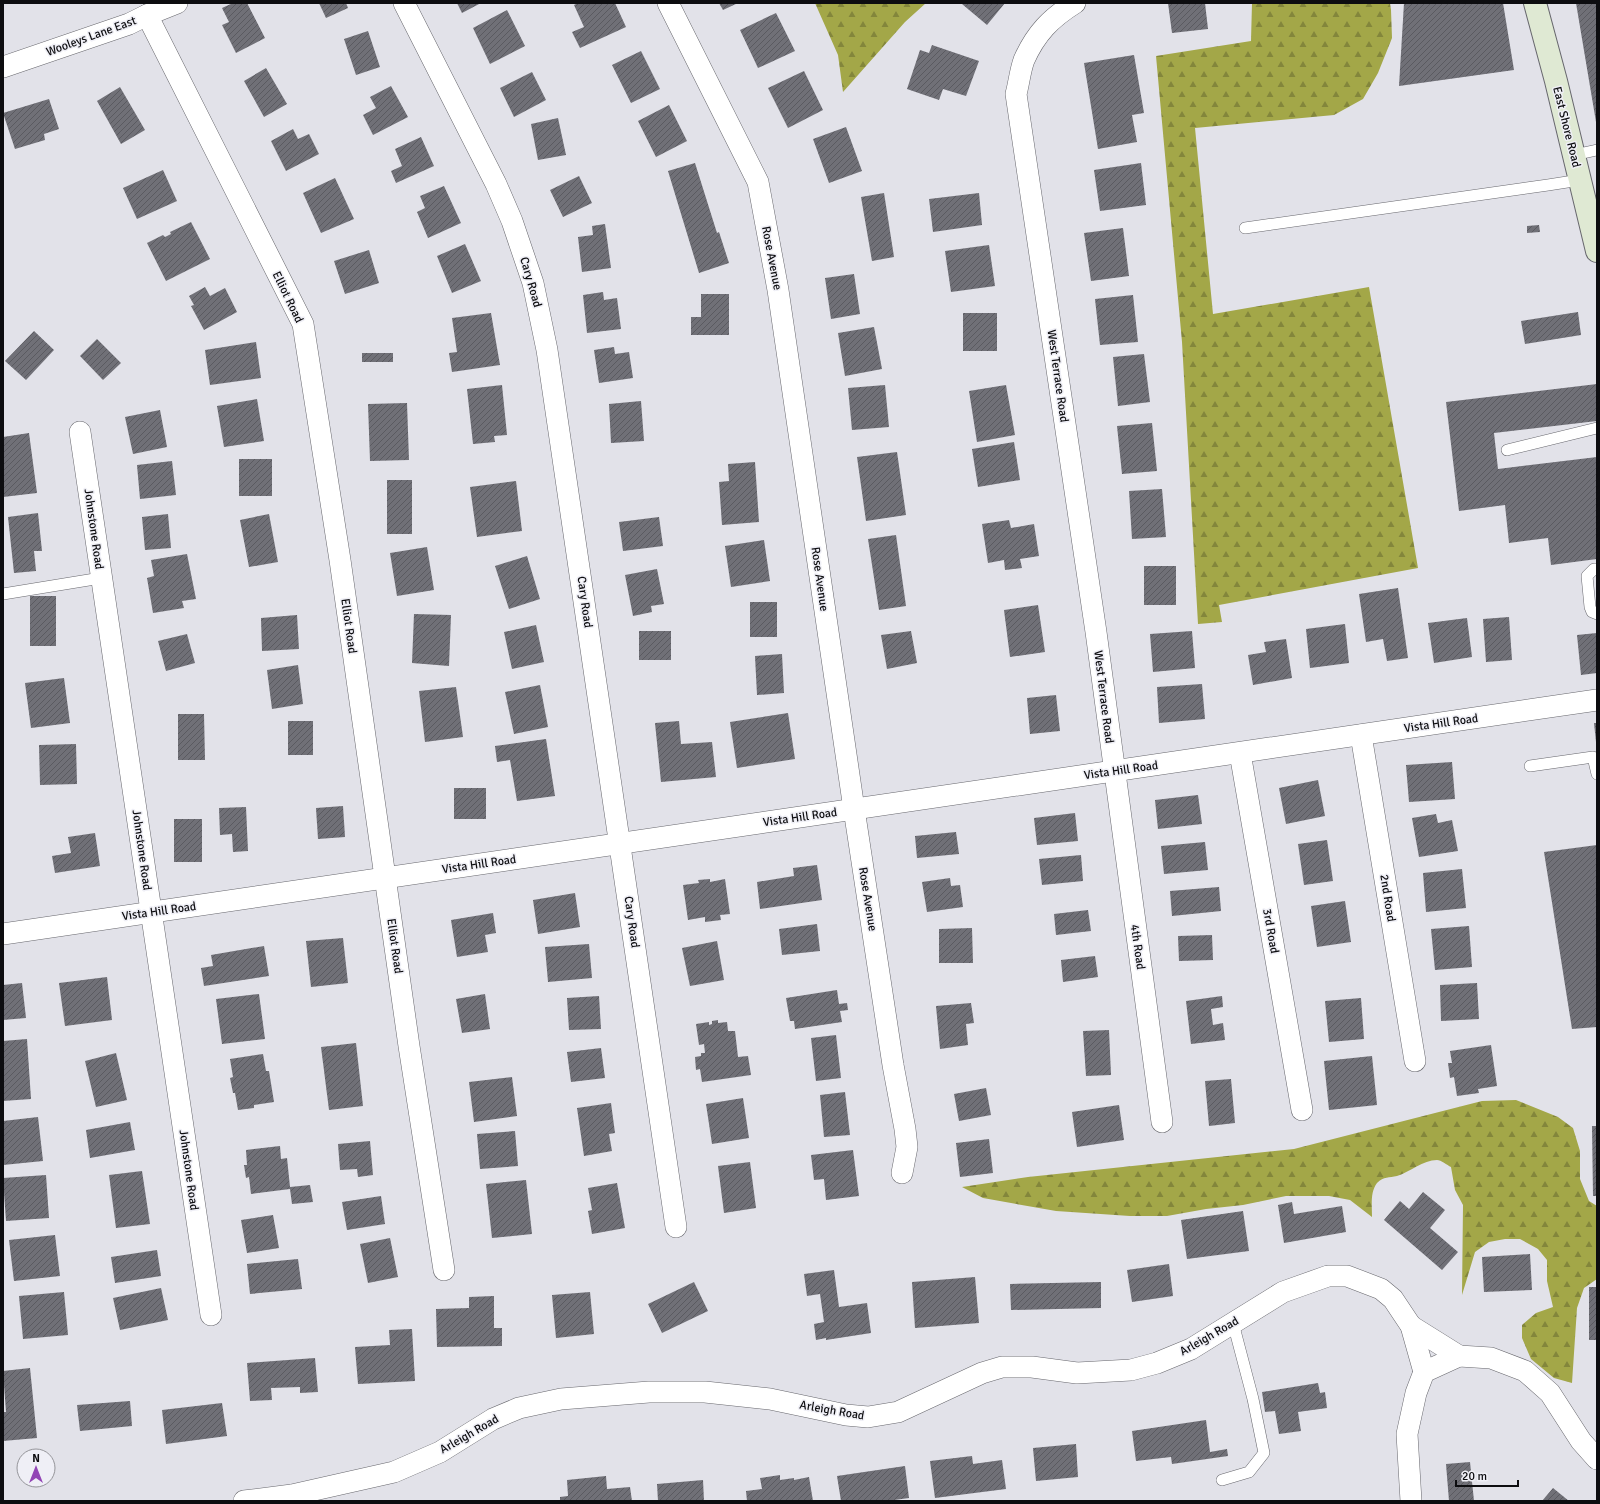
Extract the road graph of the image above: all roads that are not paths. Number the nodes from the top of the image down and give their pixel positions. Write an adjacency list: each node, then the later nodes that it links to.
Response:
1 (177, 3): 6 (street, Wooleys Lane East)
2 (404, 3): 27 (street, Cary Road)
3 (668, 3): 26 (street, Rose Avenue)
4 (1075, 3): 24 (street, West Terrace Road)
5 (1535, 3): 9 (main road, East Shore Road)
6 (147, 15): 7 (street, Wooleys Lane East); 28 (street, Elliot Road)
7 (3, 67)
8 (1597, 150): 9 (lane)
9 (1574, 155): 10 (main road, East Shore Road)
10 (1580, 180): 11 (lane); 12 (main road, East Shore Road)
11 (1246, 228)
12 (1597, 251)
13 (1597, 428): 15 (lane)
14 (80, 432): 17 (street, Johnstone Road)
15 (1507, 450)
16 (1597, 569): 19 (lane)
17 (101, 578): 18 (lane); 29 (street, Johnstone Road)
18 (3, 594)
19 (1597, 614)
20 (1597, 700): 21 (street, Vista Hill Road)
21 (1361, 735): 22 (street, Vista Hill Road); 31 (street, 2nd Road)
22 (1240, 753): 24 (street, Vista Hill Road); 32 (street, 3rd Road)
23 (1530, 766): 25 (lane)
24 (1114, 771): 26 (street, Vista Hill Road); 33 (street, 4th Road)
25 (1597, 774)
26 (854, 809): 27 (street, Vista Hill Road); 34 (street, Rose Avenue)
27 (620, 844): 28 (street, Vista Hill Road); 35 (street, Cary Road)
28 (386, 878): 29 (street, Vista Hill Road); 36 (street, Elliot Road)
29 (151, 912): 30 (street, Vista Hill Road); 37 (street, Johnstone Road)
30 (3, 934)
31 (1415, 1061)
32 (1302, 1110)
33 (1162, 1122)
34 (902, 1173)
35 (676, 1227)
36 (444, 1270)
37 (211, 1315)
38 (1233, 1323): 39 (street, Arleigh Road); 44 (lane); 45 (street, Arleigh Road)
39 (1411, 1326): 40 (street, Arleigh Road); 41 (street, Arleigh Road)
40 (1459, 1356): 41 (street, Arleigh Road); 43 (street, Arleigh Road)
41 (1430, 1370): 42 (street)
42 (1408, 1449): 47 (street); 48 (street)
43 (1597, 1459)
44 (1222, 1480)
45 (288, 1498): 46 (street, Arleigh Road)
46 (244, 1501)
47 (1411, 1501)
48 (1419, 1501)

